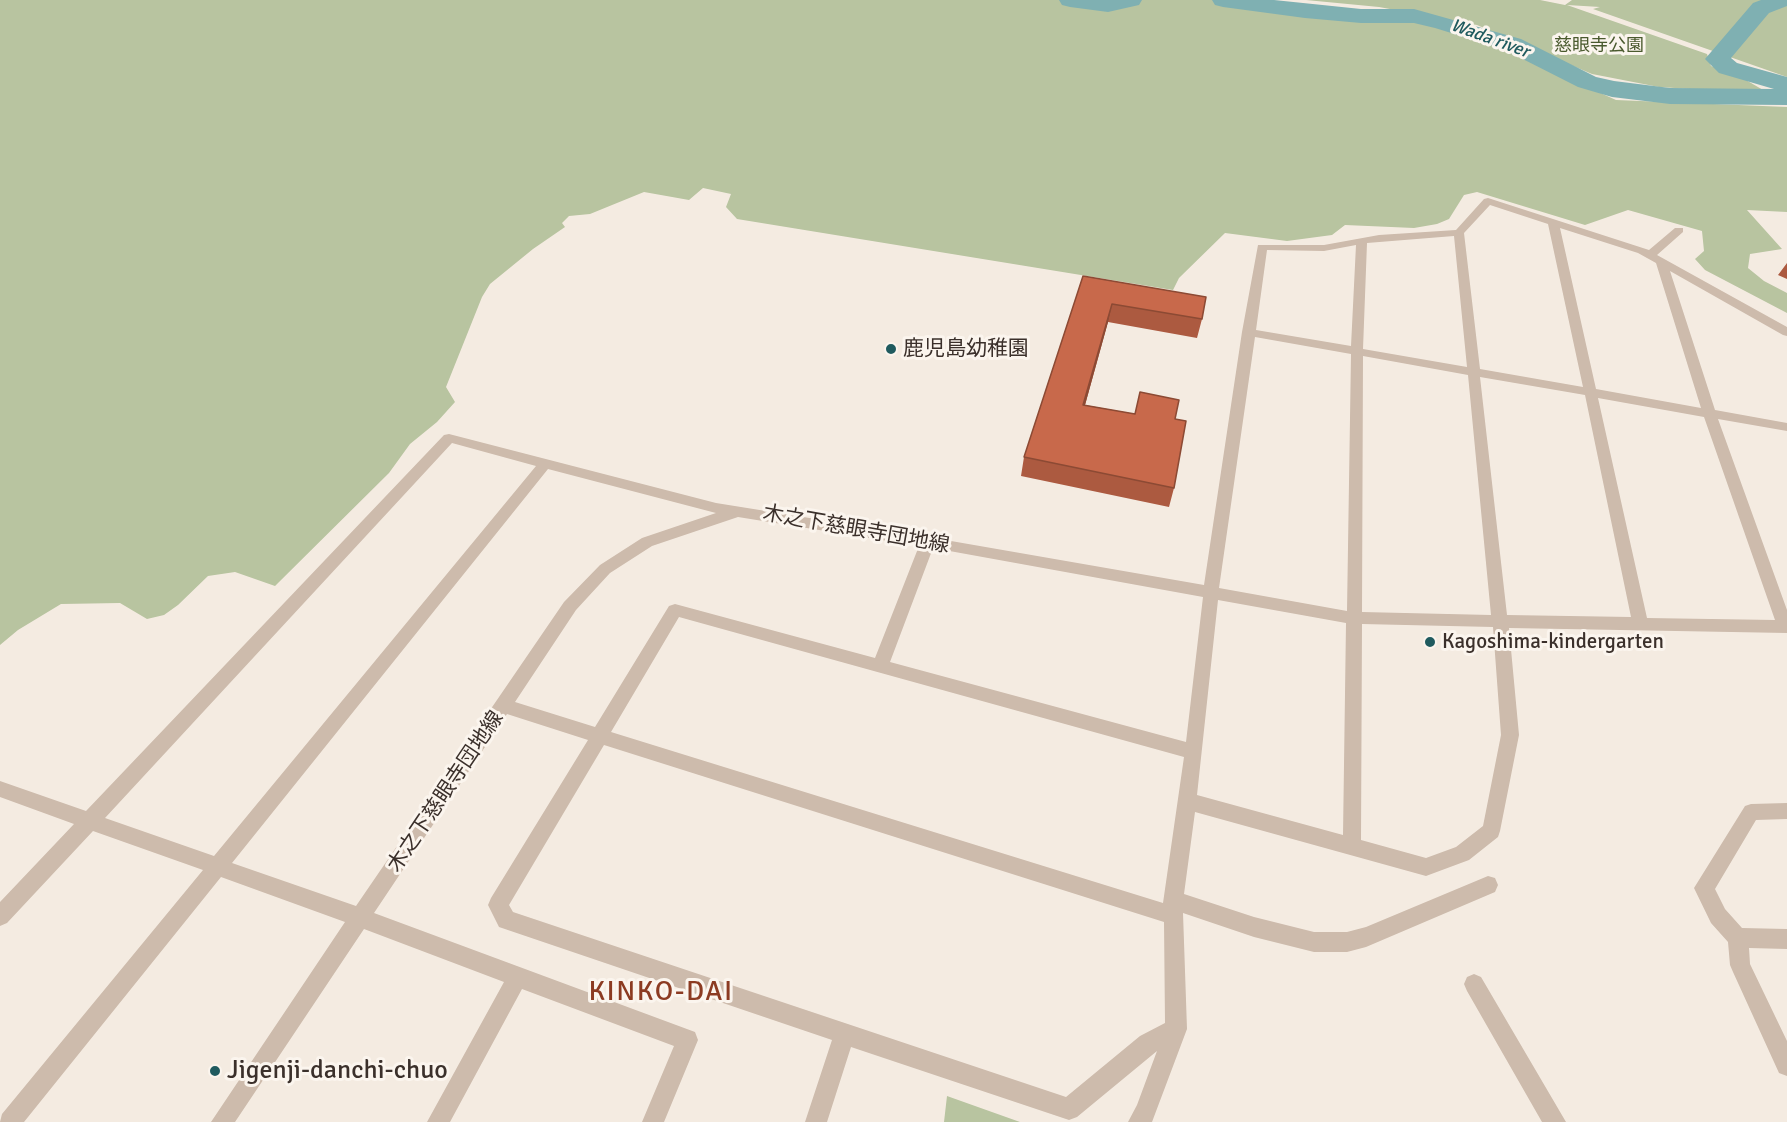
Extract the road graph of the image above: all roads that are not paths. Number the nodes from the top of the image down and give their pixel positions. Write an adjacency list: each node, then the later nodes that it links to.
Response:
1 (1553, 221): 3 (street); 5 (street); 10 (street)
2 (1679, 230): 5 (street)
3 (1459, 233): 4 (street); 9 (street)
4 (1362, 241): 6 (street); 8 (street)
5 (1655, 258): 7 (street); 11 (street)
6 (1248, 332): 8 (street); 16 (street)
7 (1787, 332)
8 (1357, 351): 9 (street); 17 (street)
9 (1472, 371): 10 (street); 18 (street)
10 (1589, 391): 11 (street); 19 (street)
11 (1710, 414): 12 (street); 20 (street)
12 (1787, 427)
13 (544, 465): 14 (street); 28 (street); 30 (street)
14 (741, 510): 15 (street, 木之下慈眼寺団地線); 22 (street, 木之下慈眼寺団地線)
15 (928, 542): 16 (street, 木之下慈眼寺団地線); 21 (street)
16 (1210, 592): 17 (street, 木之下慈眼寺団地線); 24 (street)
17 (1353, 618): 18 (street, 木之下慈眼寺団地線); 29 (street)
18 (1501, 622): 19 (street, 木之下慈眼寺団地線); 29 (street)
19 (1641, 625): 20 (street, 木之下慈眼寺団地線)
20 (1786, 627)
21 (881, 664): 23 (street); 24 (street)
22 (504, 706): 23 (street); 34 (street, 木之下慈眼寺団地線)
23 (602, 735): 32 (street); 40 (street)
24 (1194, 752): 26 (street)
25 (0, 789): 28 (street)
26 (1187, 801): 29 (street); 32 (street)
27 (1787, 811): 35 (street)
28 (90, 821): 30 (street); 33 (street)
29 (1352, 848)
30 (217, 868): 34 (street); 42 (street)
31 (1488, 885): 32 (street)
32 (1173, 908): 39 (street)
33 (0, 916)
34 (361, 918): 37 (street); 43 (street, 木之下慈眼寺団地線)
35 (1738, 938): 36 (street); 41 (street)
36 (1787, 939)
37 (517, 978): 44 (street); 45 (street)
38 (1474, 984): 48 (street)
39 (1176, 1029): 40 (street); 47 (street)
40 (845, 1032): 46 (street)
41 (1787, 1065)
42 (10, 1122)
43 (222, 1122)
44 (438, 1122)
45 (654, 1122)
46 (816, 1122)
47 (1139, 1122)
48 (1555, 1122)

